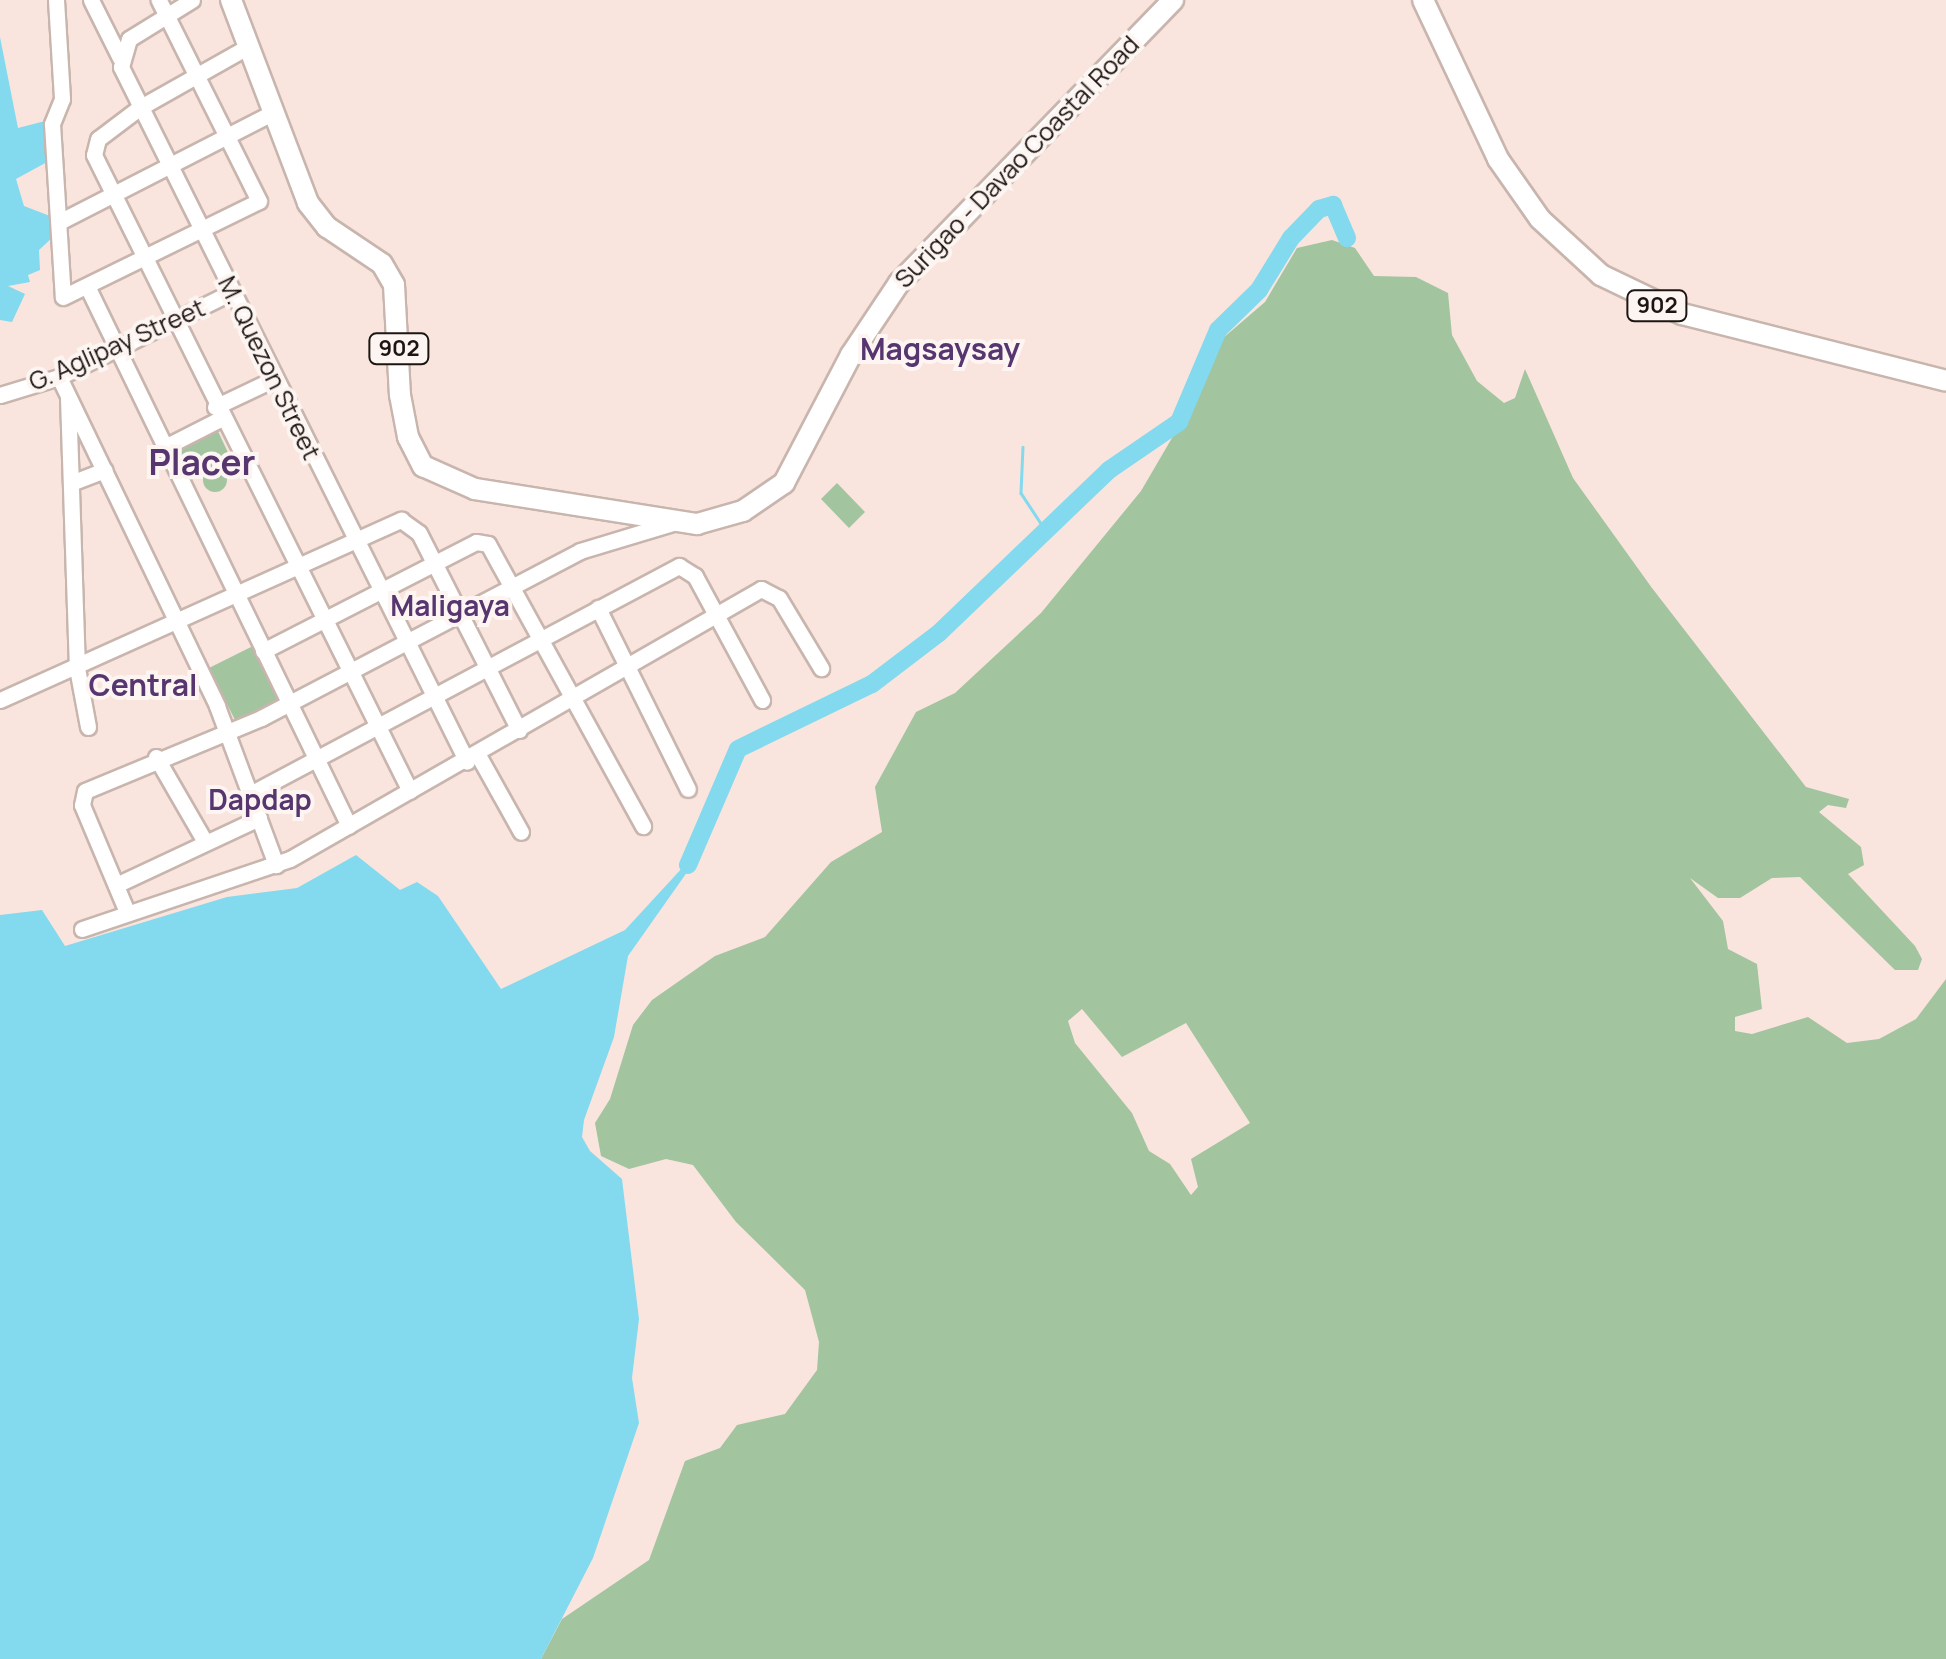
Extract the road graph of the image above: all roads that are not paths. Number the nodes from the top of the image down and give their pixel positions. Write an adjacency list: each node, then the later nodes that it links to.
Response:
1 (56, 0): 16 (street)
2 (91, 0): 9 (street, M. Quezon Street)
3 (192, 0): 7 (street)
4 (231, 0): 8 (highway, Surigao - Davao Coastal Road / 902)
5 (1173, 0): 32 (highway, Surigao - Davao Coastal Road / 902)
6 (1423, 0): 25 (highway, 902)
7 (163, 8): 9 (street); 10 (street)
8 (249, 46): 10 (street); 12 (highway, Surigao - Davao Coastal Road / 902)
9 (120, 58): 11 (street, M. Quezon Street)
10 (198, 76): 11 (street); 13 (street)
11 (139, 108): 14 (street, M. Quezon Street); 15 (street)
12 (274, 112): 13 (street); 32 (highway, Surigao - Davao Coastal Road / 902)
13 (226, 138): 14 (street); 17 (street)
14 (170, 167): 15 (street); 17 (street, M. Quezon Street)
15 (111, 198): 16 (street); 18 (street)
16 (59, 222): 19 (street)
17 (201, 229): 18 (street); 20 (street, M. Quezon Street)
18 (140, 258): 19 (street); 21 (street)
19 (88, 286): 22 (street)
20 (232, 292): 21 (street, G. Aglipay Street); 24 (street, M. Quezon Street)
21 (173, 324): 22 (street, G. Aglipay Street); 28 (street)
22 (120, 350): 23 (street, G. Aglipay Street); 29 (street)
23 (59, 378): 26 (street, G. Aglipay Street); 27 (street)
24 (274, 379): 28 (street); 33 (street, M. Quezon Street)
25 (1946, 381)
26 (0, 395)
27 (68, 398): 30 (street); 31 (street)
28 (217, 413): 29 (street); 35 (street)
29 (163, 448): 38 (street)
30 (106, 470): 31 (street); 43 (street)
31 (70, 483): 48 (street)
32 (673, 524): 36 (street)
33 (352, 537): 34 (street); 35 (street); 37 (street, M. Quezon Street)
34 (433, 564): 36 (street); 37 (street); 40 (street)
35 (293, 566): 38 (street); 42 (street)
36 (510, 586): 40 (street); 44 (street)
37 (379, 592): 42 (street); 45 (street, M. Quezon Street)
38 (237, 596): 43 (street); 46 (street)
39 (598, 608): 41 (street); 44 (street); 47 (street)
40 (458, 613): 45 (street); 50 (street)
41 (715, 616): 47 (street); 49 (street); 55 (street)
42 (320, 619): 46 (street); 51 (street)
43 (180, 624): 48 (street); 60 (street)
44 (540, 638): 50 (street); 52 (street)
45 (403, 644): 51 (street); 53 (street, M. Quezon Street)
46 (262, 651): 56 (street)
47 (629, 667): 52 (street); 64 (street)
48 (77, 668): 54 (street); 57 (street)
49 (822, 668)
50 (488, 672): 53 (street); 59 (street)
51 (348, 674): 56 (street); 58 (street)
52 (575, 698): 59 (street); 69 (street)
53 (433, 699): 58 (street); 62 (street, M. Quezon Street)
54 (0, 700)
55 (762, 700)
56 (290, 703): 60 (street); 63 (street)
57 (88, 727)
58 (376, 729): 63 (street); 65 (street)
59 (519, 730): 62 (street)
60 (225, 732): 61 (street); 66 (street)
61 (156, 757): 71 (street); 73 (street)
62 (472, 758): 65 (street); 70 (street, M. Quezon Street)
63 (317, 760): 66 (street); 68 (street)
64 (688, 789)
65 (410, 791): 68 (street)
66 (250, 794): 67 (street)
67 (259, 818): 71 (street); 72 (street)
68 (349, 826): 72 (street)
69 (643, 826)
70 (521, 832)
71 (206, 842): 73 (street)
72 (276, 865): 74 (street)
73 (116, 884): 74 (street)
74 (127, 912): 75 (street)
75 (82, 929)

